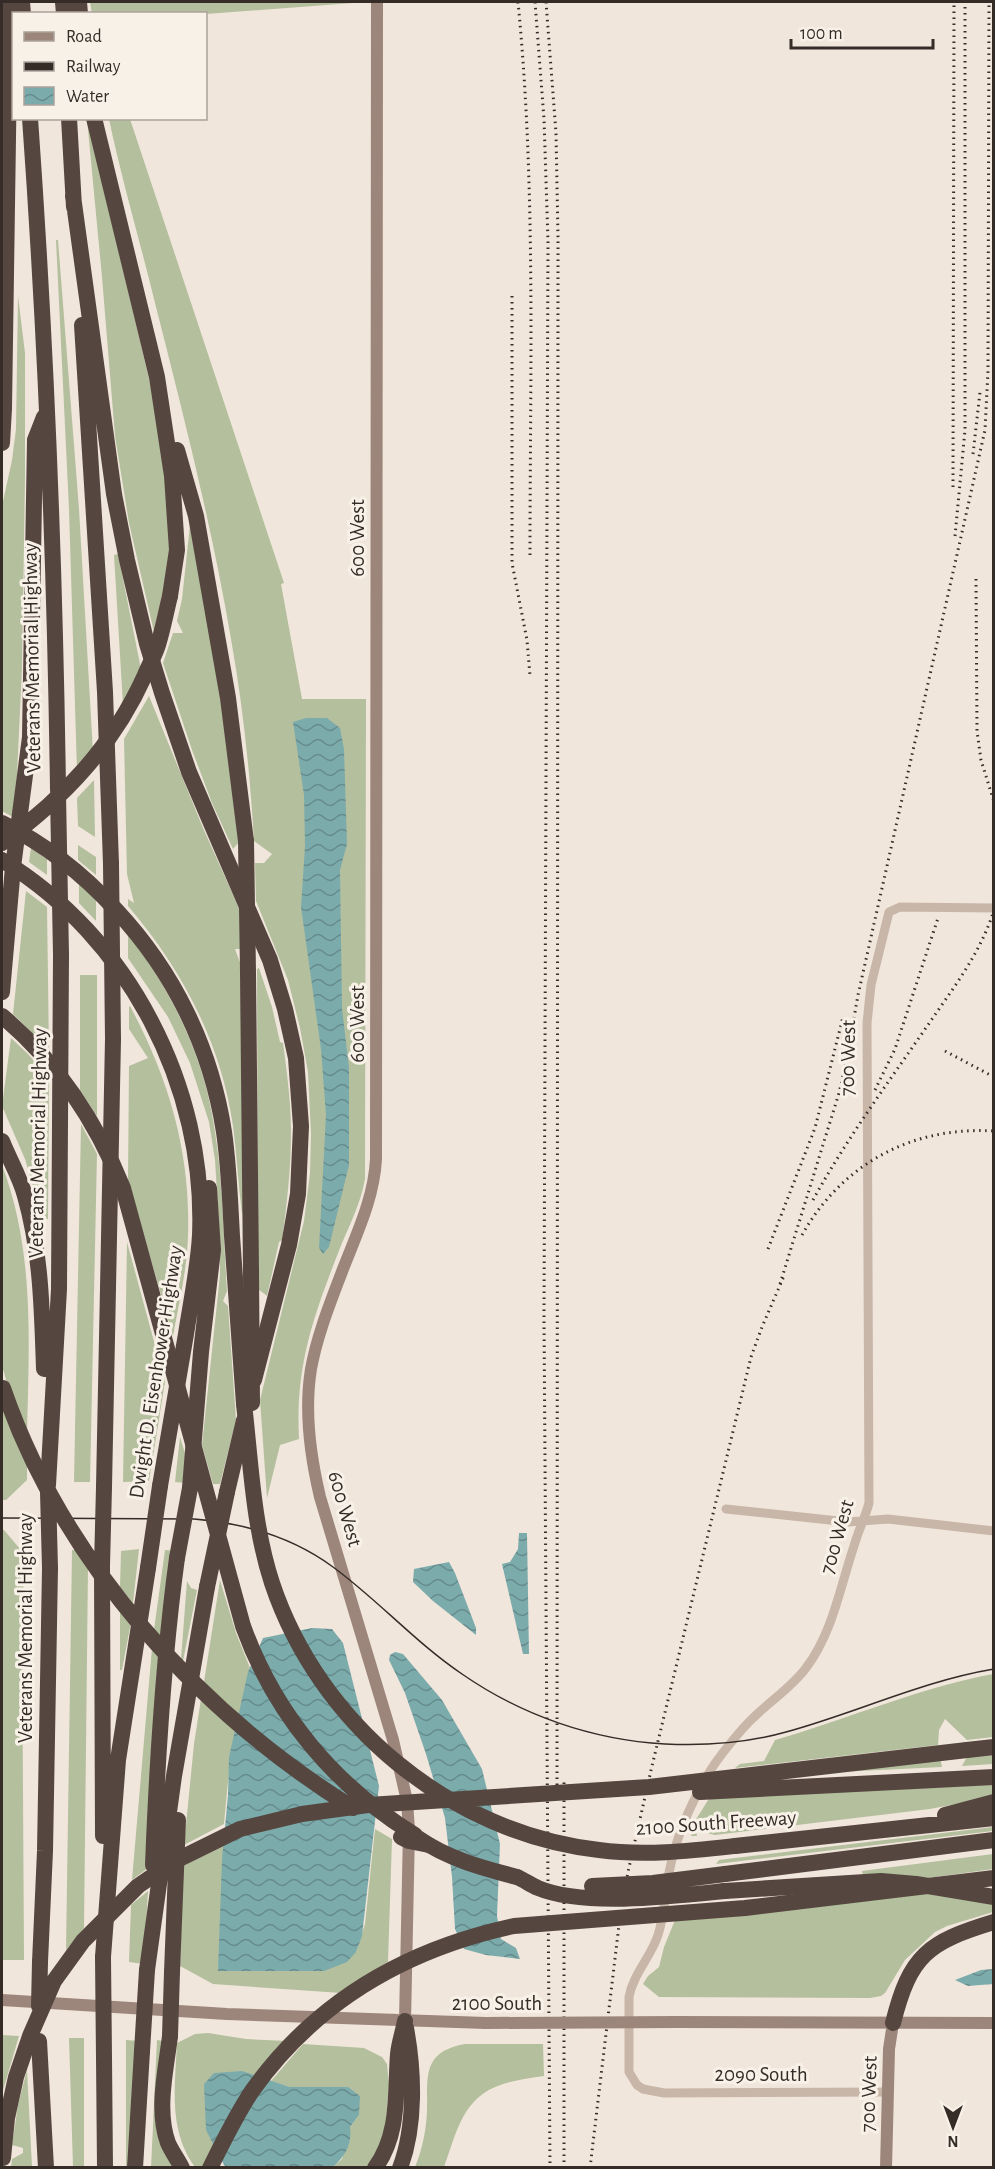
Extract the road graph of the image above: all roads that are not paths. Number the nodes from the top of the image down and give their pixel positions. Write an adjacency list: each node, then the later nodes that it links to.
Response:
1 (10, 2): 9 (highway)
2 (377, 2): 40 (street, 600 West)
3 (30, 120): 8 (highway, Veterans Memorial Highway)
4 (69, 120): 6 (highway)
5 (94, 120): 7 (highway)
6 (73, 196): 24 (highway, bridge); 38 (highway, bridge)
7 (156, 377): 11 (highway, bridge); 18 (highway, bridge)
8 (47, 408): 14 (highway, bridge); 20 (highway, Veterans Memorial Highway, bridge)
9 (2, 443)
10 (2, 823): 18 (highway)
11 (2, 843)
12 (2, 860): 16 (highway, Dwight D. Eisenhower Highway)
13 (993, 908): 22 (street, 700 West)
14 (2, 992)
15 (2, 1016): 32 (highway, bridge)
16 (186, 1110): 37 (highway, bridge); 38 (highway, Dwight D. Eisenhower Highway, bridge)
17 (2, 1141): 20 (highway)
18 (243, 1273): 30 (highway, 2100 South Freeway, bridge)
19 (2, 1385): 32 (highway, bridge)
20 (48, 1460): 46 (highway, Veterans Memorial Highway, bridge)
21 (726, 1509): 22 (street)
22 (865, 1521): 23 (street); 43 (street, 700 West)
23 (993, 1531)
24 (186, 1699): 37 (highway); 49 (highway, bridge)
25 (993, 1747): 27 (highway, bridge)
26 (993, 1776): 27 (highway, bridge)
27 (538, 1793): 45 (highway, bridge)
28 (993, 1802): 30 (highway)
29 (993, 1818): 30 (highway, 2100 South Freeway)
30 (833, 1837)
31 (993, 1840): 33 (highway, bridge)
32 (429, 1845): 33 (highway)
33 (517, 1877): 35 (highway, bridge)
34 (993, 1878): 50 (highway, bridge)
35 (993, 1897)
36 (993, 1922): 41 (highway)
37 (150, 1941): 48 (highway, bridge)
38 (103, 1957): 47 (highway, bridge)
39 (2, 2000): 40 (street, 2100 South)
40 (405, 2021): 41 (street, 2100 South, bridge); 51 (highway); 52 (highway)
41 (893, 2023): 42 (street, 2100 South); 44 (street, 700 West)
42 (993, 2023)
43 (637, 2085): 44 (street, 2090 South)
44 (887, 2092): 53 (street, 700 West)
45 (3, 2163)
46 (46, 2168)
47 (105, 2168)
48 (135, 2168)
49 (182, 2168)
50 (210, 2168)
51 (375, 2168)
52 (400, 2168)
53 (886, 2168)

